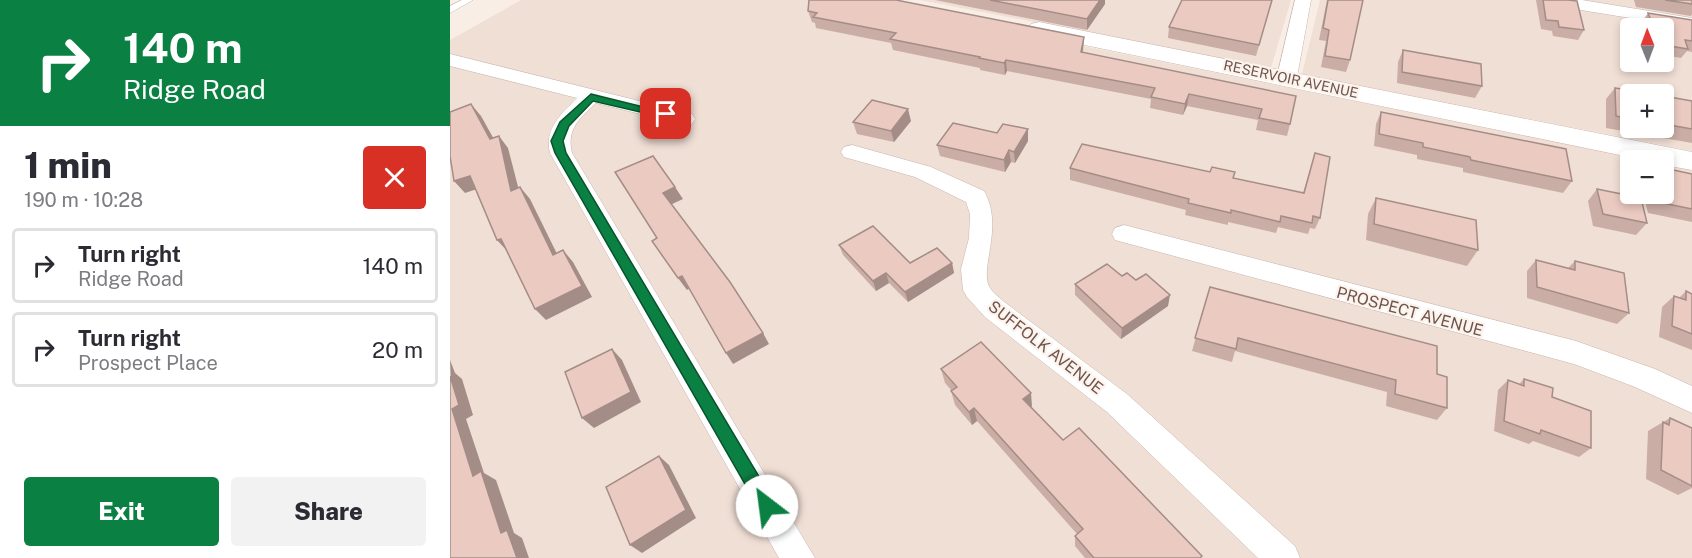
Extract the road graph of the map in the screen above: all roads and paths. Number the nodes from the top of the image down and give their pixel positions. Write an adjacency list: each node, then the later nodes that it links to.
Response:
1 (469, 0): 4 (lane)
2 (1303, 0): 8 (street)
3 (1550, 0): 5 (street)
4 (450, 10)
5 (1692, 23)
6 (1012, 24): 8 (street, RESERVOIR AVENUE)
7 (450, 60): 9 (street)
8 (1287, 78): 12 (street, RESERVOIR AVENUE)
9 (591, 97): 10 (street); 15 (street)
10 (685, 119)
11 (852, 152): 16 (street, SUFFOLK AVENUE)
12 (1692, 161)
13 (1124, 234): 14 (street, PROSPECT AVENUE)
14 (1692, 400)
15 (798, 558)
16 (1283, 558)

